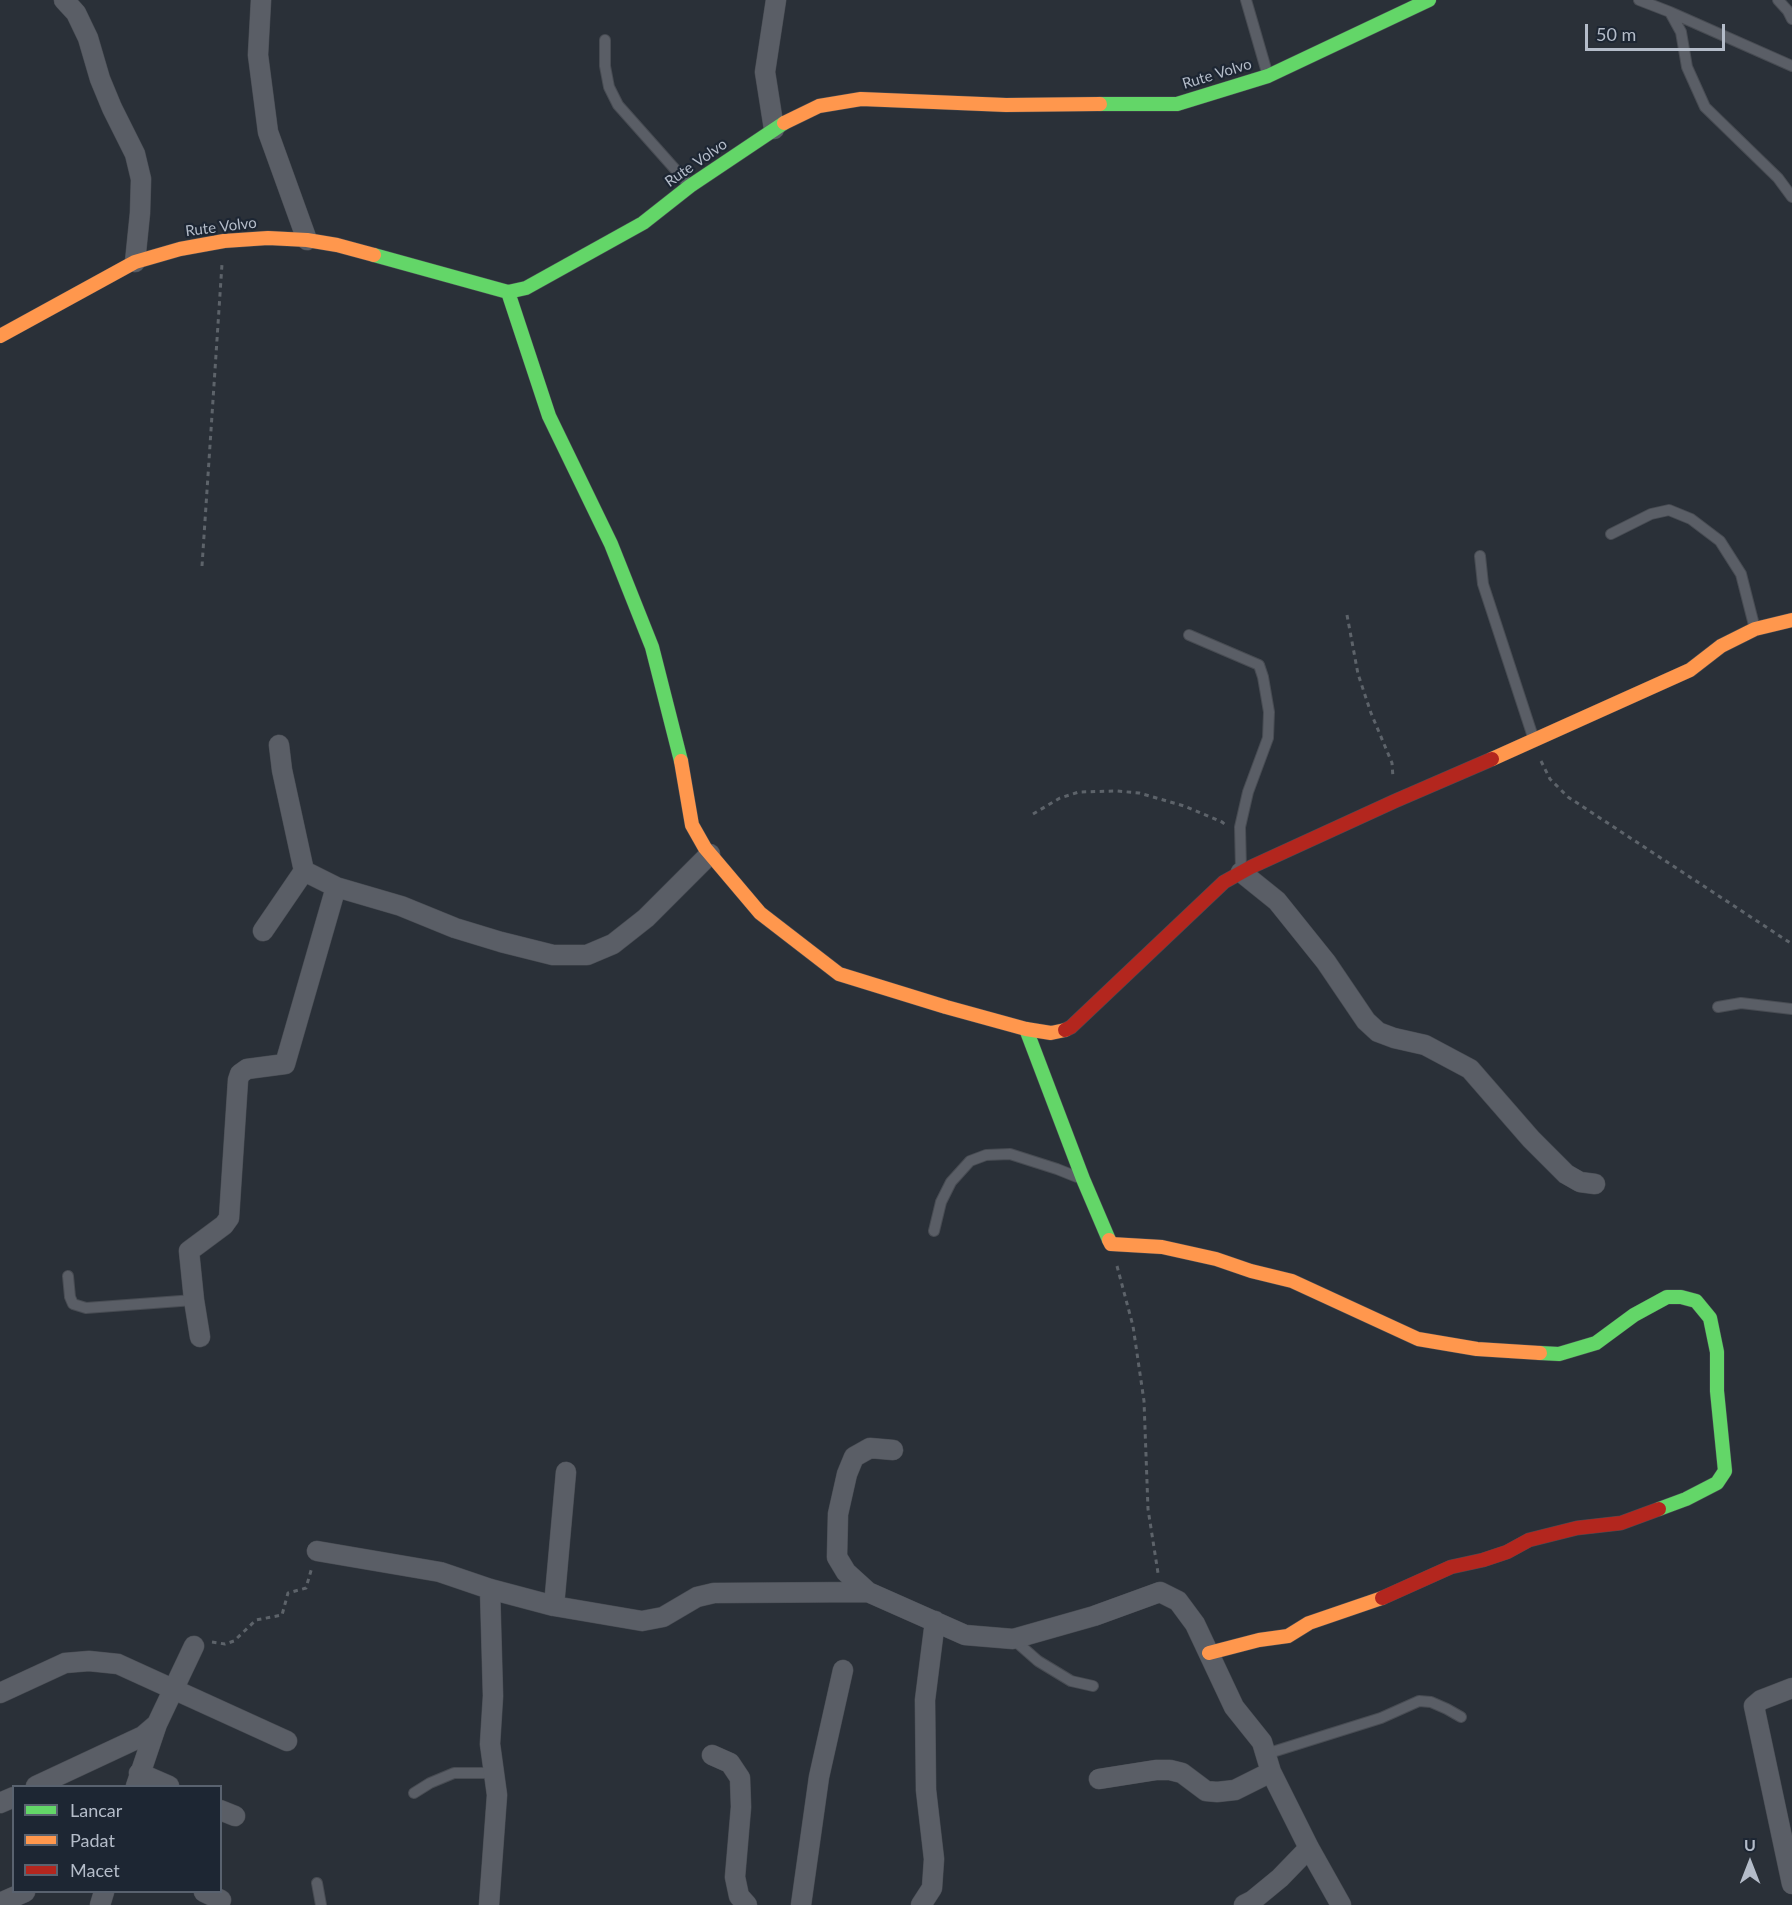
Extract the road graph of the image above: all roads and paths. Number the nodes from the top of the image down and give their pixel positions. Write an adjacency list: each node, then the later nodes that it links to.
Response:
1 (64, 0): 18 (street)
2 (261, 0): 16 (street)
3 (776, 0): 13 (street)
4 (1246, 0): 12 (lane)
5 (1429, 0): 12 (street, Rute Volvo)
6 (1639, 0): 8 (lane)
7 (1778, 0): 9 (lane)
8 (1670, 12): 11 (lane); 15 (lane)
9 (1792, 19)
10 (605, 40): 14 (lane)
11 (1792, 66)
12 (1268, 76): 13 (street, Rute Volvo)
13 (774, 129): 14 (street, Rute Volvo)
14 (690, 186): 19 (street, Rute Volvo)
15 (1792, 197)
16 (307, 240): 17 (street, Rute Volvo); 19 (street, Rute Volvo)
17 (224, 241): 18 (street, Rute Volvo); 23 (path)
18 (135, 262): 20 (street, Rute Volvo)
19 (508, 292): 33 (street)
20 (0, 336)
21 (1611, 534): 26 (lane)
22 (1480, 556): 28 (lane)
23 (202, 566)
24 (1347, 615): 30 (path)
25 (1792, 620): 26 (street)
26 (1755, 629): 28 (street)
27 (1189, 635): 32 (lane)
28 (1534, 741): 30 (street); 38 (path)
29 (279, 745): 34 (street)
30 (1395, 801): 35 (street)
31 (1033, 814): 32 (path)
32 (1240, 837): 35 (lane)
33 (710, 854): 36 (street); 41 (street)
34 (304, 872): 36 (street); 37 (street)
35 (1241, 872): 41 (street); 43 (street)
36 (336, 887): 47 (street)
37 (263, 931)
38 (1792, 944)
39 (1718, 1006): 40 (lane)
40 (1792, 1009)
41 (1026, 1029): 42 (street)
42 (1083, 1179): 44 (lane); 45 (street)
43 (1595, 1184)
44 (934, 1231)
45 (1111, 1244): 54 (path); 59 (street)
46 (68, 1276): 47 (lane)
47 (194, 1300): 48 (street)
48 (200, 1337)
49 (893, 1450): 53 (street)
50 (566, 1472): 55 (street)
51 (317, 1551): 52 (street); 58 (path)
52 (490, 1589): 55 (street); 70 (street)
53 (868, 1592): 55 (street); 56 (street)
54 (1160, 1592): 57 (street); 59 (street)
55 (554, 1606)
56 (934, 1621): 57 (street); 85 (street)
57 (1013, 1639): 61 (lane)
58 (194, 1646): 63 (street)
59 (1209, 1653): 69 (street)
60 (843, 1670): 84 (street)
61 (1093, 1686)
62 (1792, 1688): 78 (street)
63 (172, 1689): 64 (street); 66 (street); 67 (street)
64 (0, 1693)
65 (1461, 1717): 69 (lane)
66 (157, 1724): 72 (street); 73 (street)
67 (287, 1741)
68 (712, 1755): 83 (street)
69 (1269, 1763): 71 (street); 76 (street)
70 (494, 1773): 75 (lane); 82 (street)
71 (1099, 1779)
72 (137, 1780): 74 (street)
73 (38, 1785)
74 (164, 1785)
75 (414, 1793)
76 (1309, 1848): 86 (street); 87 (street)
77 (317, 1883): 81 (lane)
78 (1792, 1884)
79 (23, 1893): 80 (street)
80 (0, 1903)
81 (321, 1905)
82 (489, 1905)
83 (747, 1905)
84 (801, 1905)
85 (921, 1905)
86 (1244, 1905)
87 (1341, 1905)

